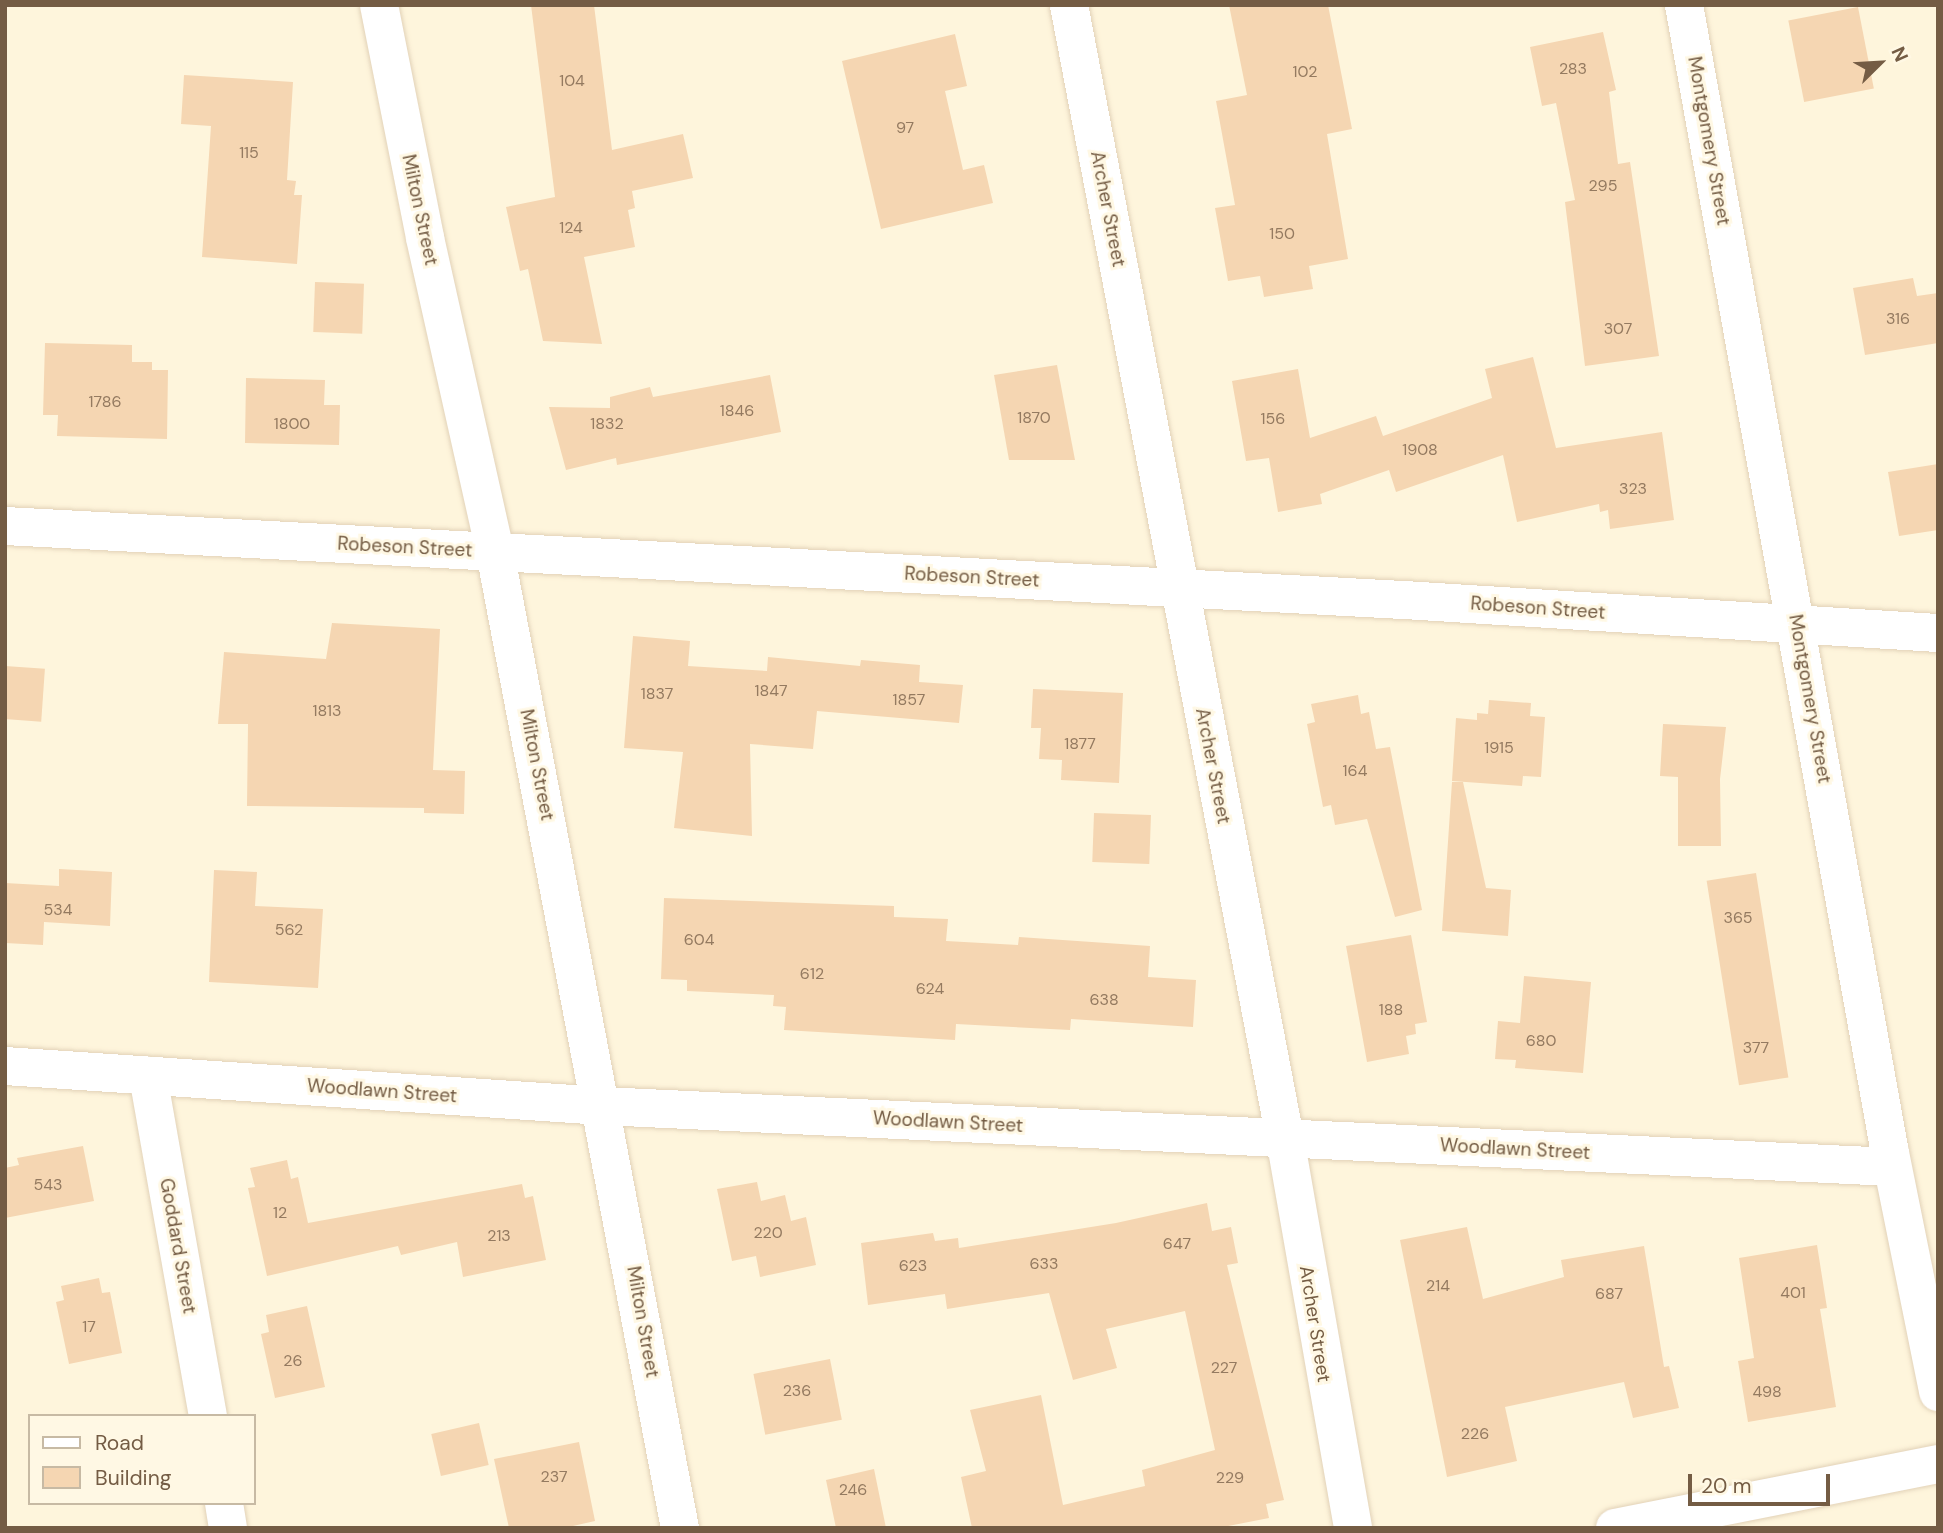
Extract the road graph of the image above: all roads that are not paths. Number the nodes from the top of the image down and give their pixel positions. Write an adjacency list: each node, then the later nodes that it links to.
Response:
1 (379, 5): 5 (street, Milton Street)
2 (1069, 5): 6 (street, Archer Street)
3 (1684, 5): 7 (street, Montgomery Street)
4 (5, 526): 5 (street, Robeson Street)
5 (495, 552): 6 (street, Robeson Street); 11 (street, Milton Street)
6 (1179, 588): 7 (street, Robeson Street); 12 (street, Archer Street)
7 (1797, 624): 8 (street, Robeson Street); 13 (street, Montgomery Street)
8 (1938, 633)
9 (5, 1066): 10 (street, Woodlawn Street)
10 (148, 1076): 11 (street, Woodlawn Street); 15 (street, Goddard Street)
11 (603, 1106): 12 (street, Woodlawn Street); 19 (street, Milton Street)
12 (1285, 1138): 13 (street, Woodlawn Street); 20 (street, Archer Street)
13 (1892, 1167): 14 (street, Montgomery Street)
14 (1938, 1392)
15 (208, 1414)
16 (1938, 1464): 21 (street)
17 (224, 1505): 18 (street)
18 (228, 1528)
19 (680, 1528)
20 (1353, 1528)
21 (1615, 1528)

